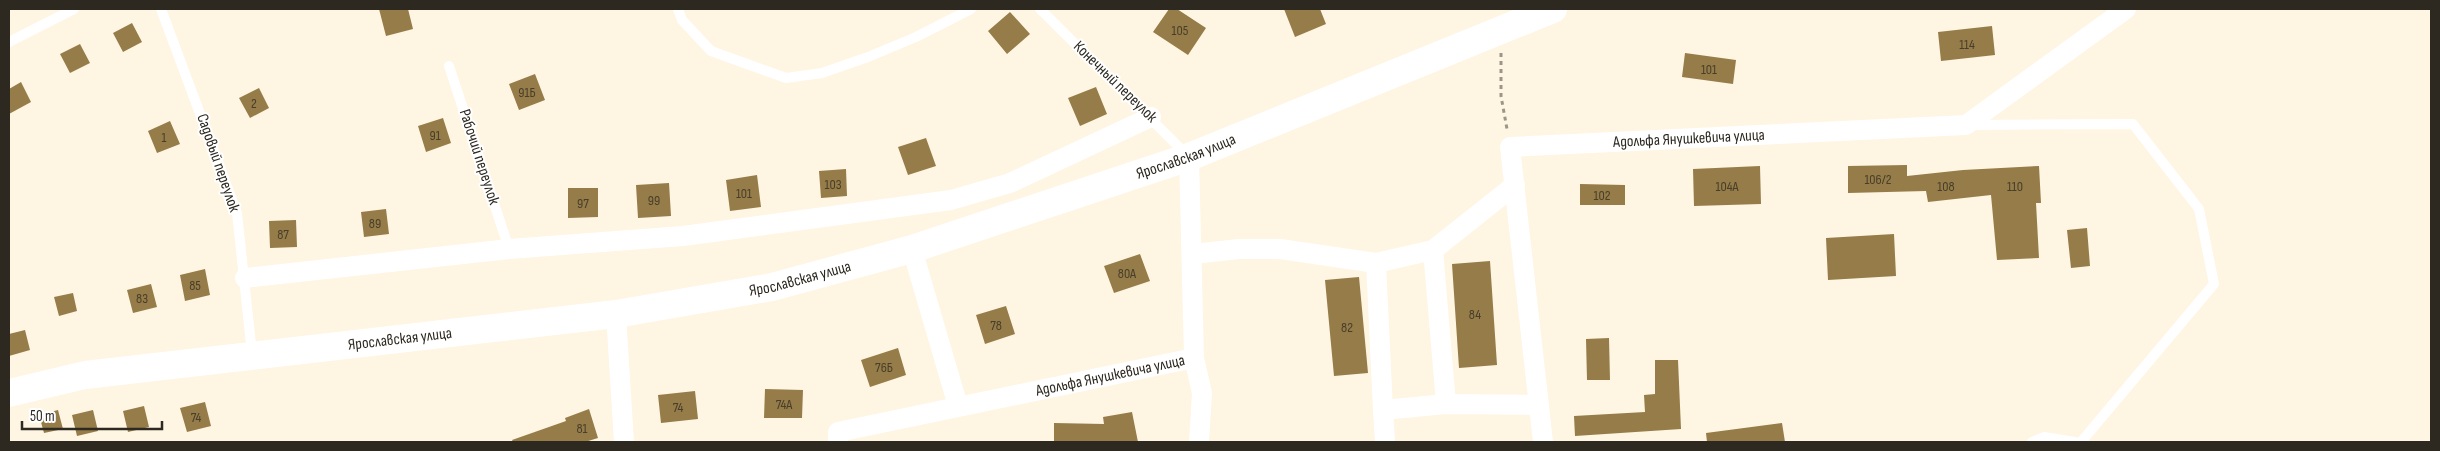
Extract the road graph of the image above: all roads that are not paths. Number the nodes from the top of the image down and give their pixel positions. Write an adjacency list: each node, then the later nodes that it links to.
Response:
1 (74, 9): 8 (lane)
2 (161, 9): 19 (lane, Садовый переулок)
3 (678, 9): 4 (lane)
4 (971, 9)
5 (1040, 9): 10 (lane, Конечный переулок)
6 (1553, 9): 12 (main road, Ярославская улица)
7 (2126, 9): 11 (street)
8 (9, 42)
9 (449, 66): 14 (lane, Рабочий переулок)
10 (1151, 117): 12 (lane, Конечный переулок); 14 (street)
11 (1966, 126): 13 (street, Адольфа Янушкевича улица); 35 (lane)
12 (1190, 157): 15 (main road, Ярославская улица); 17 (street, Адольфа Янушкевича улица)
13 (1515, 185): 16 (street); 25 (street)
14 (509, 249): 19 (street)
15 (912, 249): 20 (main road, Ярославская улица); 26 (street)
16 (1433, 250): 18 (street); 24 (street)
17 (1193, 254): 18 (street); 22 (street, Адольфа Янушкевича улица)
18 (1376, 262): 27 (street)
19 (245, 278): 21 (lane, Садовый переулок)
20 (616, 314): 21 (main road, Ярославская улица); 28 (street)
21 (252, 354): 23 (main road, Ярославская улица)
22 (1194, 358): 26 (street, Адольфа Янушкевича улица); 30 (street)
23 (9, 393)
24 (1446, 404): 25 (street); 27 (street)
25 (1540, 405): 32 (street)
26 (958, 406): 29 (street, Адольфа Янушкевича улица)
27 (1382, 410): 31 (street)
28 (624, 442)
29 (838, 442)
30 (1199, 442)
31 (1385, 442)
32 (1543, 442)
33 (2032, 442): 34 (lane)
34 (2075, 442)
35 (2081, 442)

